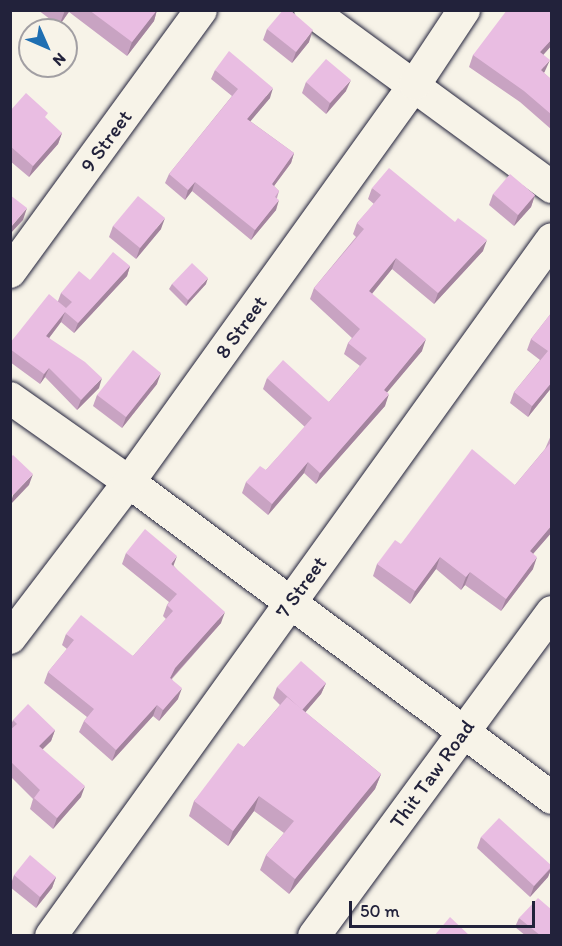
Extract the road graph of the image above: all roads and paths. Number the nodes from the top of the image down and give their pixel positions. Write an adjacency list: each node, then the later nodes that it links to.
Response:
1 (201, 10): 7 (street, 9 Street)
2 (310, 10): 4 (street)
3 (464, 10): 4 (street, 8 Street)
4 (416, 84): 5 (street); 9 (street, 8 Street)
5 (552, 188)
6 (552, 239): 10 (street, 7 Street)
7 (10, 272)
8 (10, 398): 9 (street)
9 (129, 482): 10 (street); 12 (street, 8 Street)
10 (289, 604): 13 (street); 15 (street, 7 Street)
11 (552, 612): 13 (street, Thit Taw Road)
12 (10, 638)
13 (463, 732): 14 (street); 16 (street, Thit Taw Road)
14 (552, 798)
15 (51, 936)
16 (314, 936)

